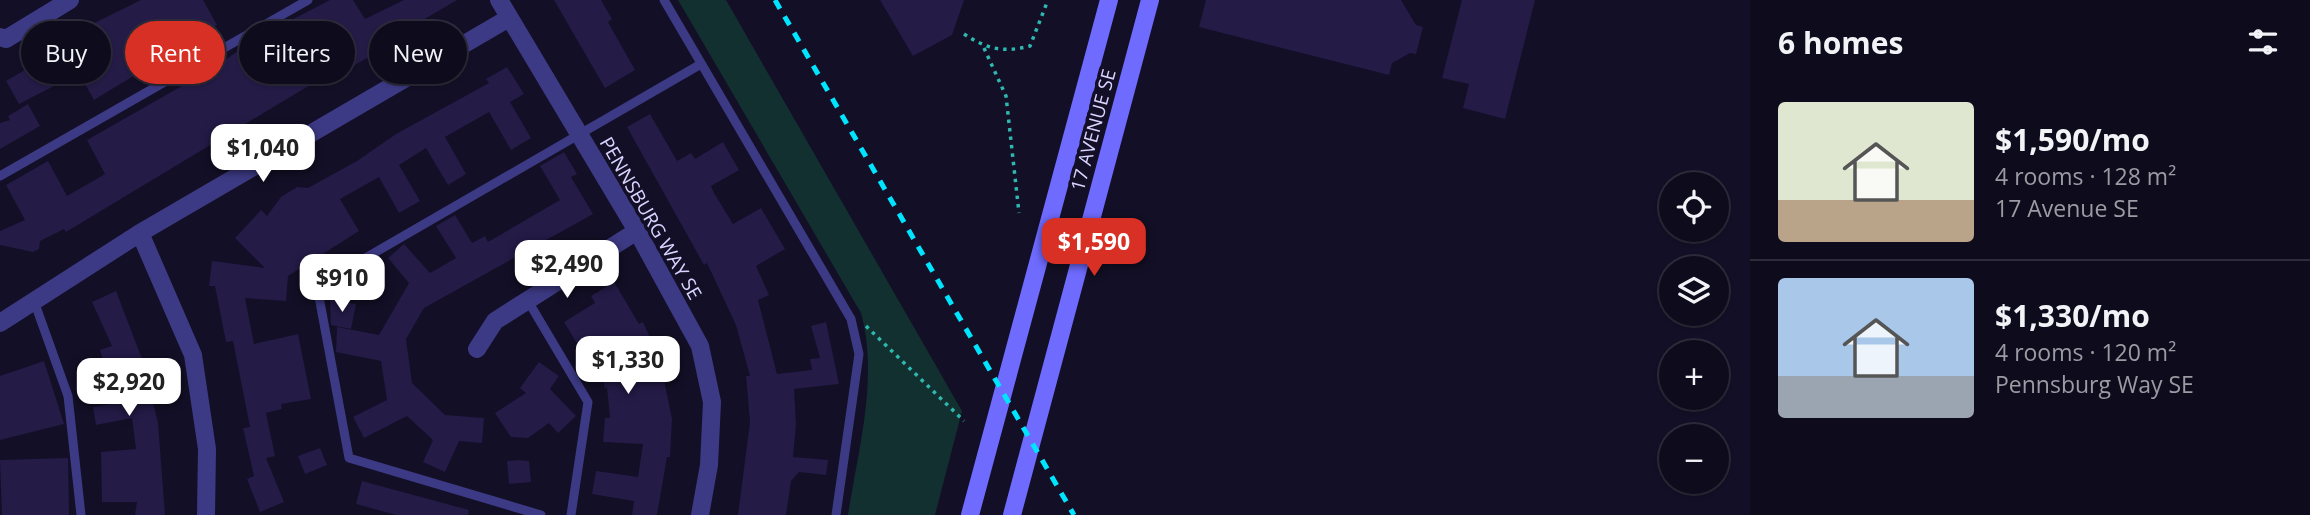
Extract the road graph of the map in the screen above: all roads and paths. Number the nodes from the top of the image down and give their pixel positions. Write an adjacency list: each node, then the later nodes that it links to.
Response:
1 (70, 0): 10 (street)
2 (308, 0): 14 (lane)
3 (499, 0): 8 (street, PENNSBURG WAY SE)
4 (664, 0): 12 (lane)
5 (1048, 0): 11 (path)
6 (1108, 0): 30 (main road, 17 AVENUE SE)
7 (1150, 0): 31 (main road, 17 AVENUE SE)
8 (509, 18): 13 (street, PENNSBURG WAY SE); 17 (street)
9 (964, 34): 11 (path)
10 (0, 37)
11 (984, 48): 15 (path)
12 (701, 64): 13 (lane); 20 (lane)
13 (579, 134): 16 (street, PENNSBURG WAY SE); 26 (lane)
14 (0, 176)
15 (1019, 213)
16 (637, 231): 19 (street); 28 (street, PENNSBURG WAY SE)
17 (140, 233): 18 (street); 25 (street)
18 (34, 301): 21 (street); 24 (lane)
19 (528, 301): 22 (street); 27 (lane)
20 (851, 319): 23 (path); 29 (lane)
21 (0, 323)
22 (477, 349)
23 (964, 421)
24 (82, 515)
25 (206, 515)
26 (541, 515)
27 (571, 515)
28 (700, 515)
29 (836, 515)
30 (970, 515)
31 (1012, 515)

